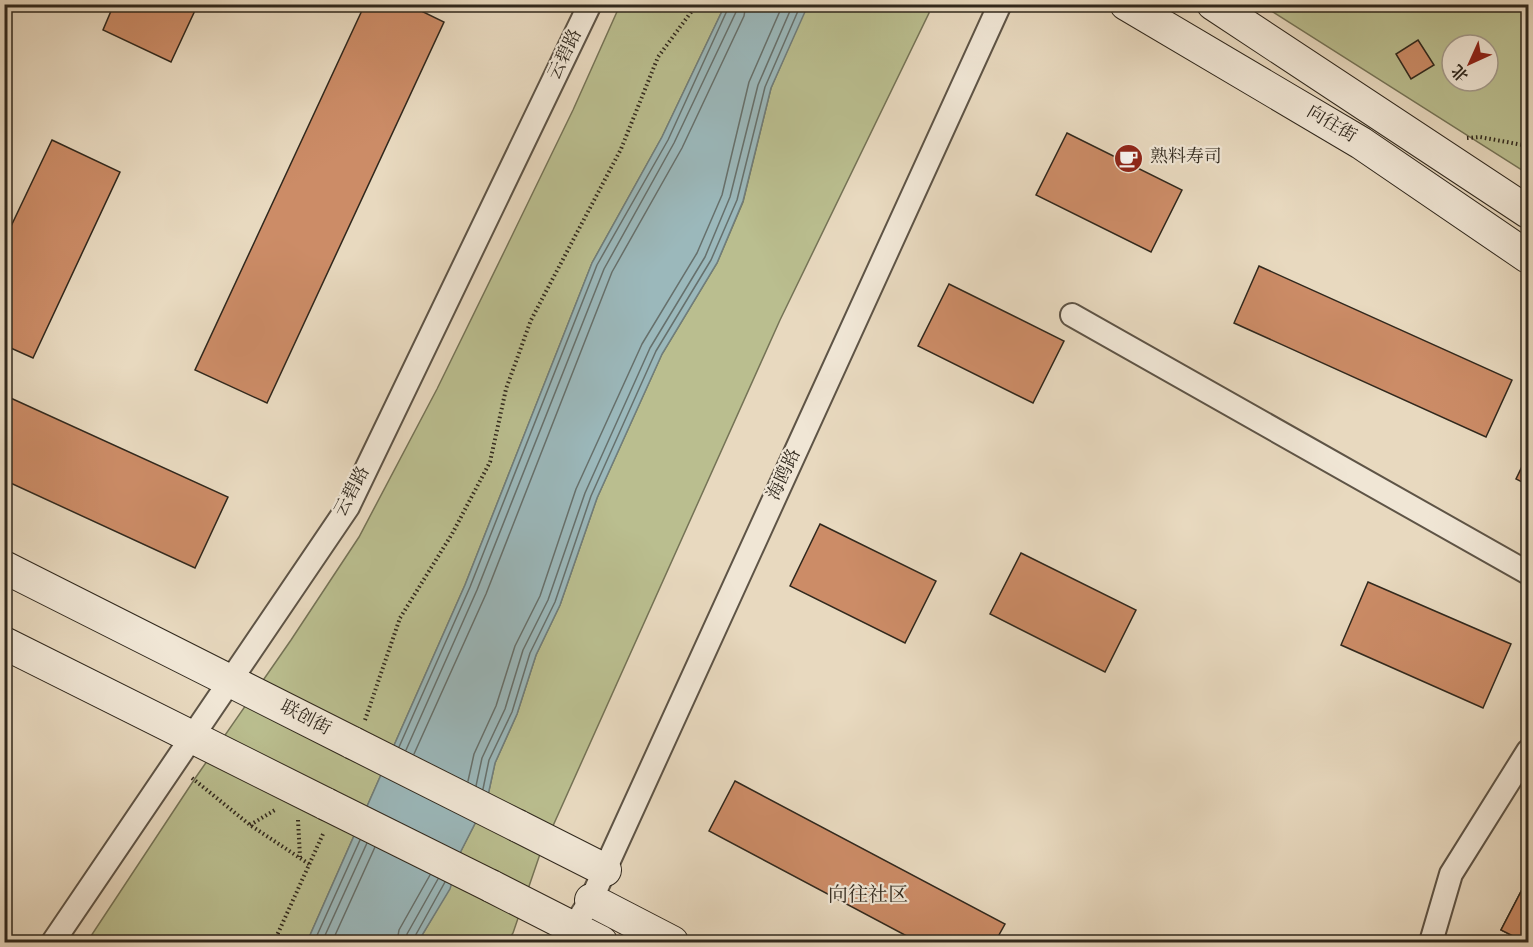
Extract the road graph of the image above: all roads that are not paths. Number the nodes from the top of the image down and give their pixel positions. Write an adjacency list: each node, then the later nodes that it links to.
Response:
1 (590, 4): 11 (street, 云碧路)
2 (1000, 4): 14 (street, 海鸥路)
3 (1126, 4): 6 (street, 向往街)
4 (1214, 4): 5 (street, 向往街)
5 (1528, 212)
6 (1528, 257)
7 (1072, 315): 9 (street)
8 (4, 567): 11 (street, 联创街)
9 (1528, 573)
10 (4, 643): 12 (street)
11 (230, 681): 12 (street, 云碧路); 14 (street, 联创街, bridge)
12 (192, 737): 16 (street, bridge); 17 (street, 云碧路)
13 (1528, 751): 20 (street)
14 (605, 870): 15 (street, 海鸥路)
15 (591, 900): 16 (street, 海鸥路); 19 (street)
16 (569, 935): 18 (street)
17 (53, 942)
18 (601, 942)
19 (672, 942)
20 (1431, 942)

